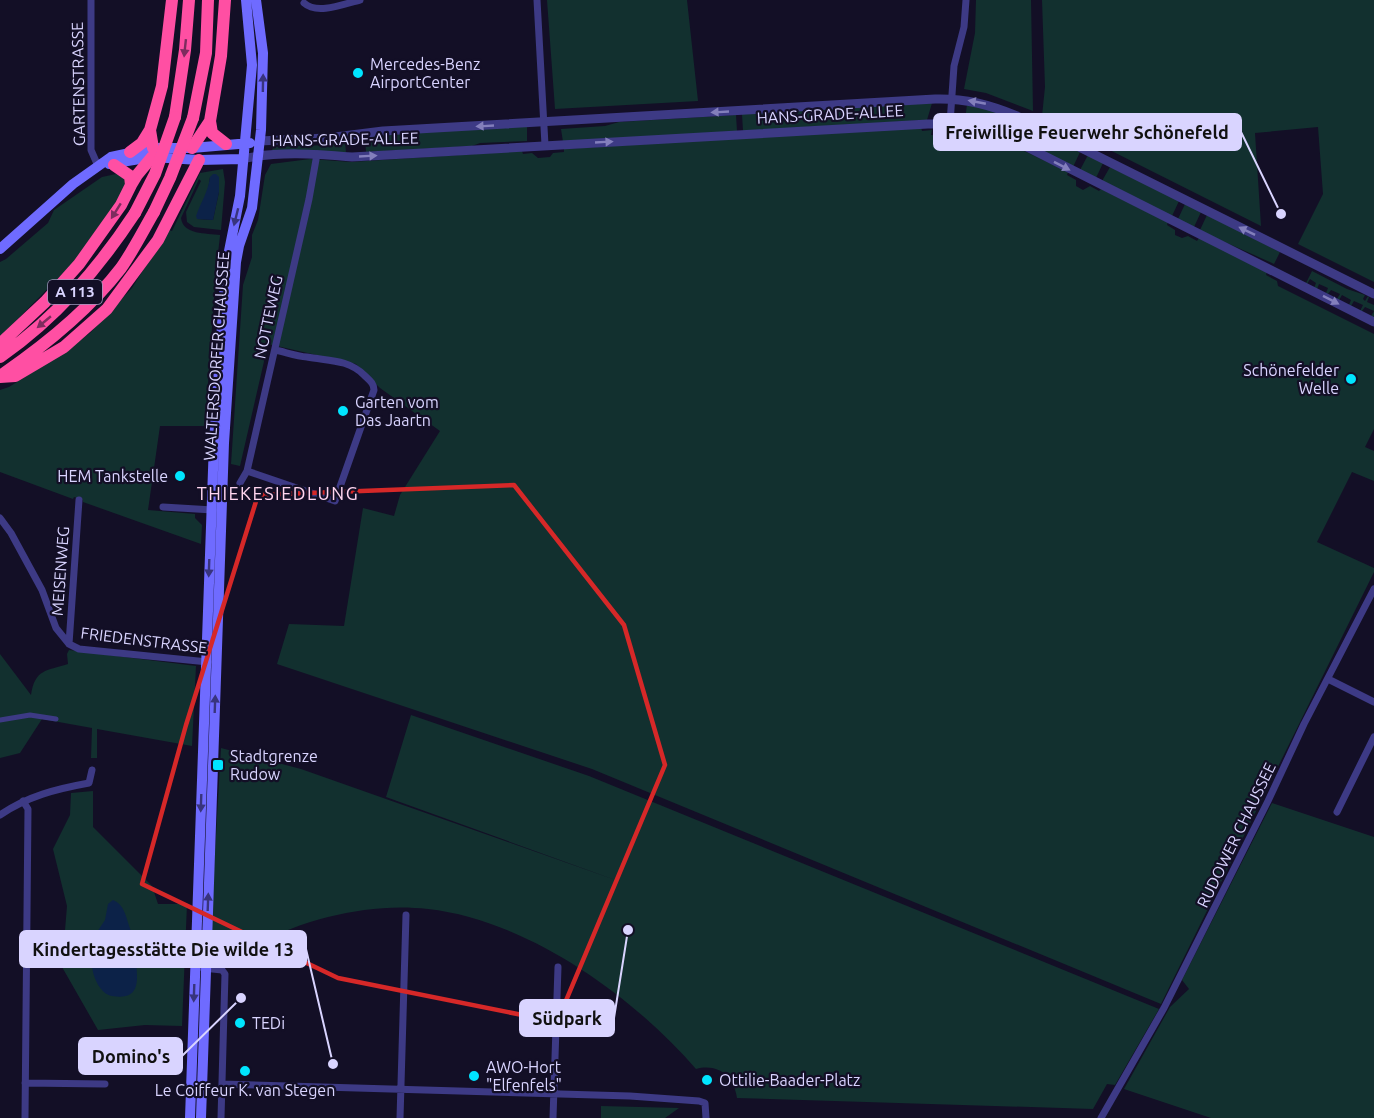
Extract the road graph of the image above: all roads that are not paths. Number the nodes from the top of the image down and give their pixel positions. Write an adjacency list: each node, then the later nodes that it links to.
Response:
1 (91, 0): 29 (street, GARTENSTRASSE)
2 (172, 0): 16 (highway)
3 (225, 0): 13 (highway)
4 (246, 0): 19 (main road, WALTERSDORFER CHAUSSEE)
5 (256, 0): 17 (main road, WALTERSDORFER CHAUSSEE, one-way to 5)
6 (360, 0): 11 (street)
7 (537, 0): 14 (street)
8 (966, 0): 12 (street)
9 (189, 1): 37 (highway, A 113, one-way to 37, bridge)
10 (210, 3): 38 (highway, A 113, bridge)
11 (304, 3)
12 (950, 99): 14 (street, HANS-GRADE-ALLEE, one-way to 14); 15 (street); 33 (street, HANS-GRADE-ALLEE, one-way to 12)
13 (210, 121): 18 (highway); 21 (highway)
14 (543, 122): 17 (street, HANS-GRADE-ALLEE, one-way to 17); 20 (street)
15 (950, 123): 20 (street, HANS-GRADE-ALLEE, one-way to 15); 34 (street, HANS-GRADE-ALLEE, one-way to 34)
16 (150, 130): 22 (highway); 23 (highway)
17 (259, 141): 19 (main road); 25 (main road, WALTERSDORFER CHAUSSEE)
18 (226, 144): 19 (main road); 21 (main road)
19 (244, 144): 26 (main road, WALTERSDORFER CHAUSSEE)
20 (545, 145): 24 (street, HANS-GRADE-ALLEE, one-way to 20)
21 (192, 148): 23 (main road); 27 (main road)
22 (130, 152): 23 (main road); 29 (main road)
23 (160, 152): 27 (main road); 27 (main road); 29 (main road); 30 (highway)
24 (317, 154): 25 (street, HANS-GRADE-ALLEE); 36 (street, NOTTEWEG)
25 (258, 155): 26 (street, HANS-GRADE-ALLEE); 43 (main road, WALTERSDORFER CHAUSSEE)
26 (243, 159): 28 (main road); 43 (main road, WALTERSDORFER CHAUSSEE, one-way to 43)
27 (181, 160): 28 (main road); 31 (highway)
28 (199, 160): 31 (highway)
29 (105, 165): 30 (highway); 32 (main road)
30 (131, 185): 35 (highway, one-way to 35)
31 (184, 190): 38 (highway)
32 (0, 249)
33 (1374, 294)
34 (1374, 322)
35 (0, 344)
36 (275, 350): 39 (street, NOTTEWEG); 39 (street)
37 (0, 357)
38 (0, 376)
39 (247, 471): 40 (street, NOTTEWEG)
40 (240, 483)
41 (79, 500): 46 (street, MEISENWEG)
42 (163, 507): 43 (street)
43 (216, 510): 47 (main road, WALTERSDORFER CHAUSSEE)
44 (0, 518): 46 (street, FRIEDENSTRASSE)
45 (1374, 590): 48 (street, RUDOWER CHAUSSEE)
46 (69, 644): 47 (street, FRIEDENSTRASSE)
47 (211, 662): 59 (main road, WALTERSDORFER CHAUSSEE)
48 (1328, 679): 49 (street); 72 (street, RUDOWER CHAUSSEE)
49 (1374, 702)
50 (57, 718): 51 (street)
51 (0, 720)
52 (1374, 737): 55 (street)
53 (92, 770): 54 (street)
54 (23, 801): 56 (street); 60 (street)
55 (1337, 812)
56 (0, 815)
57 (406, 915): 63 (street)
58 (558, 967): 64 (street)
59 (200, 968): 62 (street); 66 (main road, WALTERSDORFER CHAUSSEE, one-way to 66); 67 (main road, WALTERSDORFER CHAUSSEE)
60 (25, 1083): 61 (street); 65 (street)
61 (105, 1084)
62 (222, 1084): 63 (street); 68 (street)
63 (401, 1089): 64 (street); 69 (street)
64 (554, 1094): 70 (street); 71 (street)
65 (24, 1118)
66 (190, 1118)
67 (201, 1118)
68 (221, 1118)
69 (400, 1118)
70 (553, 1118)
71 (706, 1118)
72 (1101, 1118)

